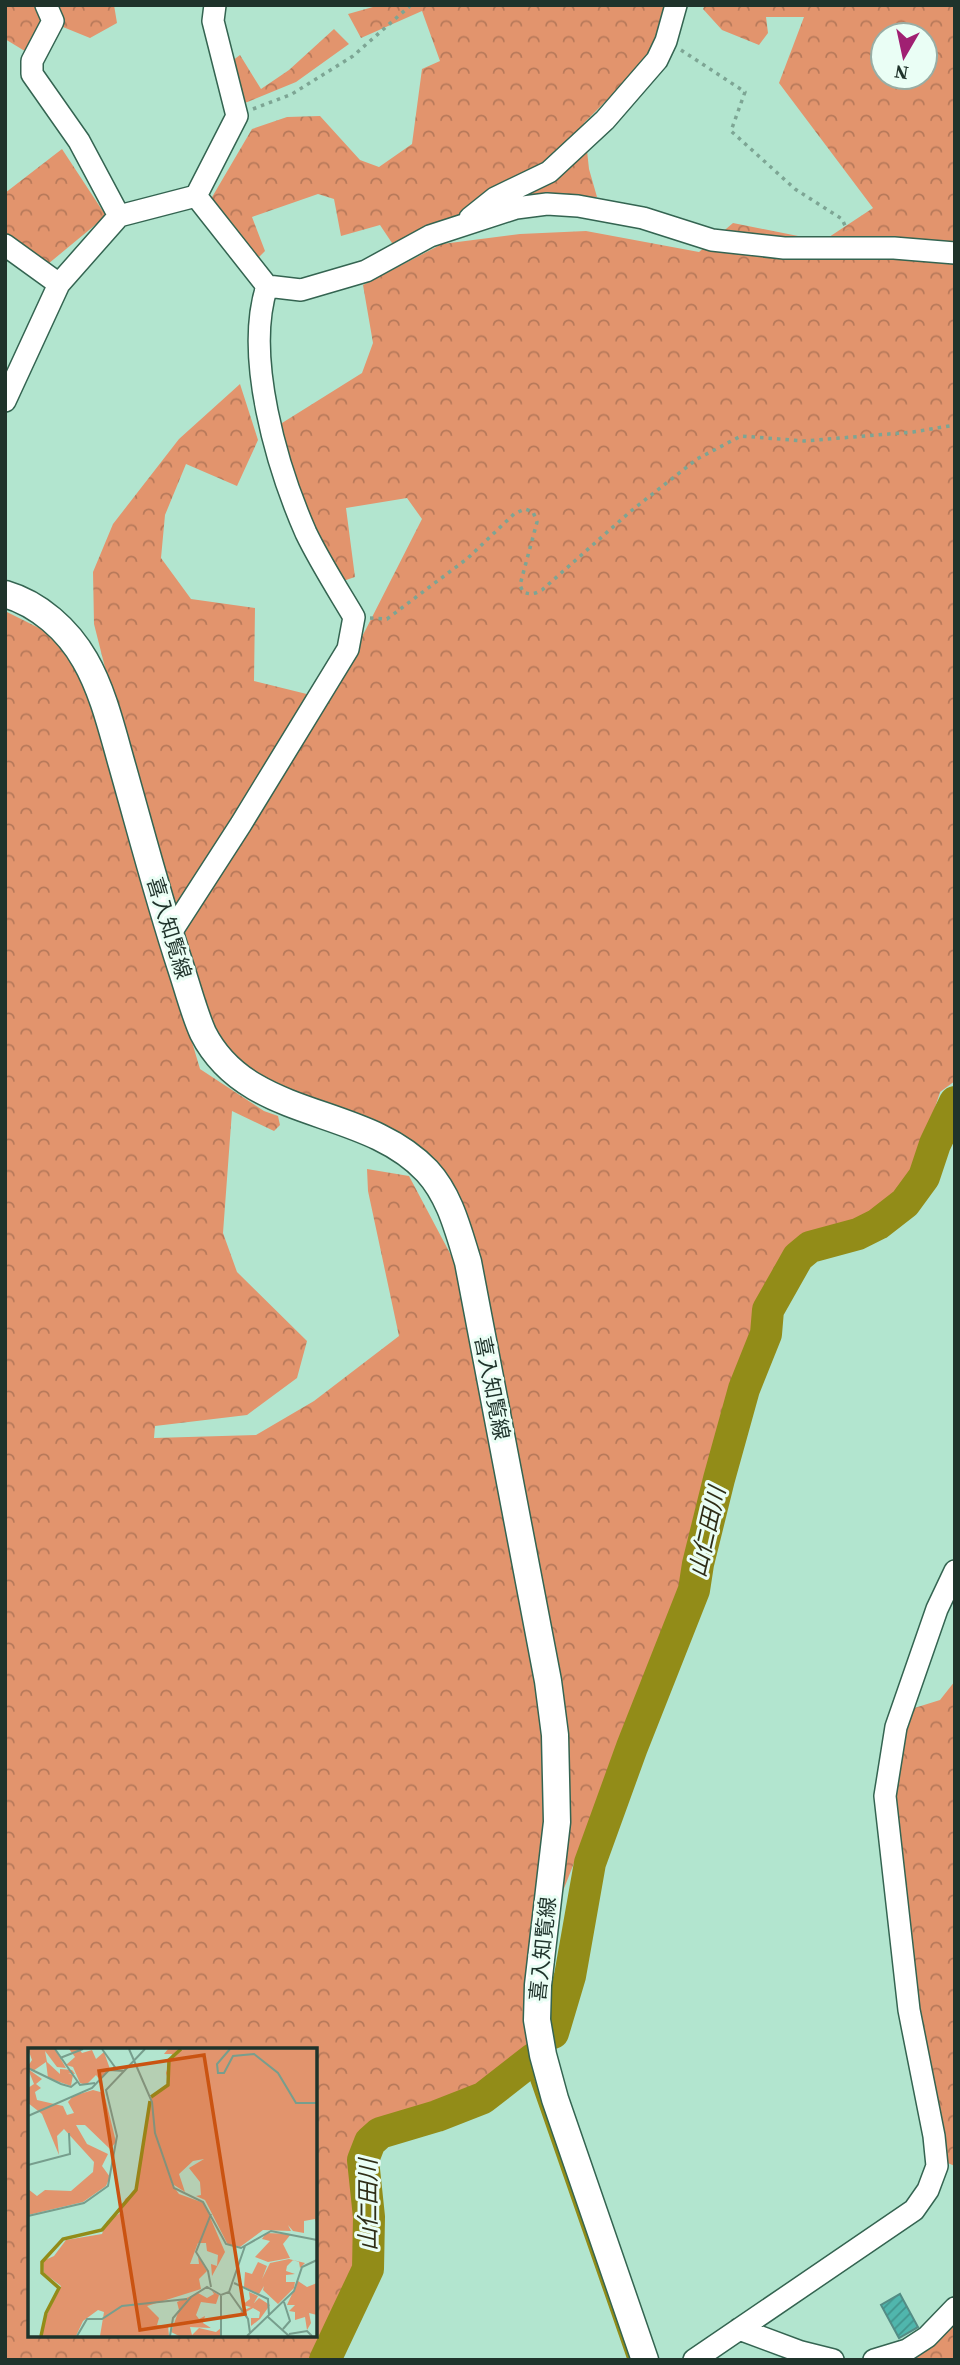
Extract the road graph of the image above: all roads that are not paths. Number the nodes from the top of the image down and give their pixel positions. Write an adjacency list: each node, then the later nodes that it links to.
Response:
1 (46, 5): 5 (street)
2 (215, 5): 4 (street)
3 (676, 5): 6 (street)
4 (196, 196): 5 (street); 10 (street)
5 (119, 216): 9 (street)
6 (462, 225): 8 (street); 10 (street)
7 (5, 245): 9 (street)
8 (955, 253)
9 (60, 284): 11 (street)
10 (267, 286): 13 (street)
11 (5, 401)
12 (5, 594): 13 (main road, 喜入知覧線)
13 (170, 934): 18 (main road, 喜入知覧線)
14 (955, 1571): 16 (street)
15 (955, 2308): 21 (street)
16 (739, 2329): 17 (street); 19 (street)
17 (801, 2356): 20 (street)
18 (645, 2360)
19 (694, 2360)
20 (833, 2360)
21 (874, 2360)

